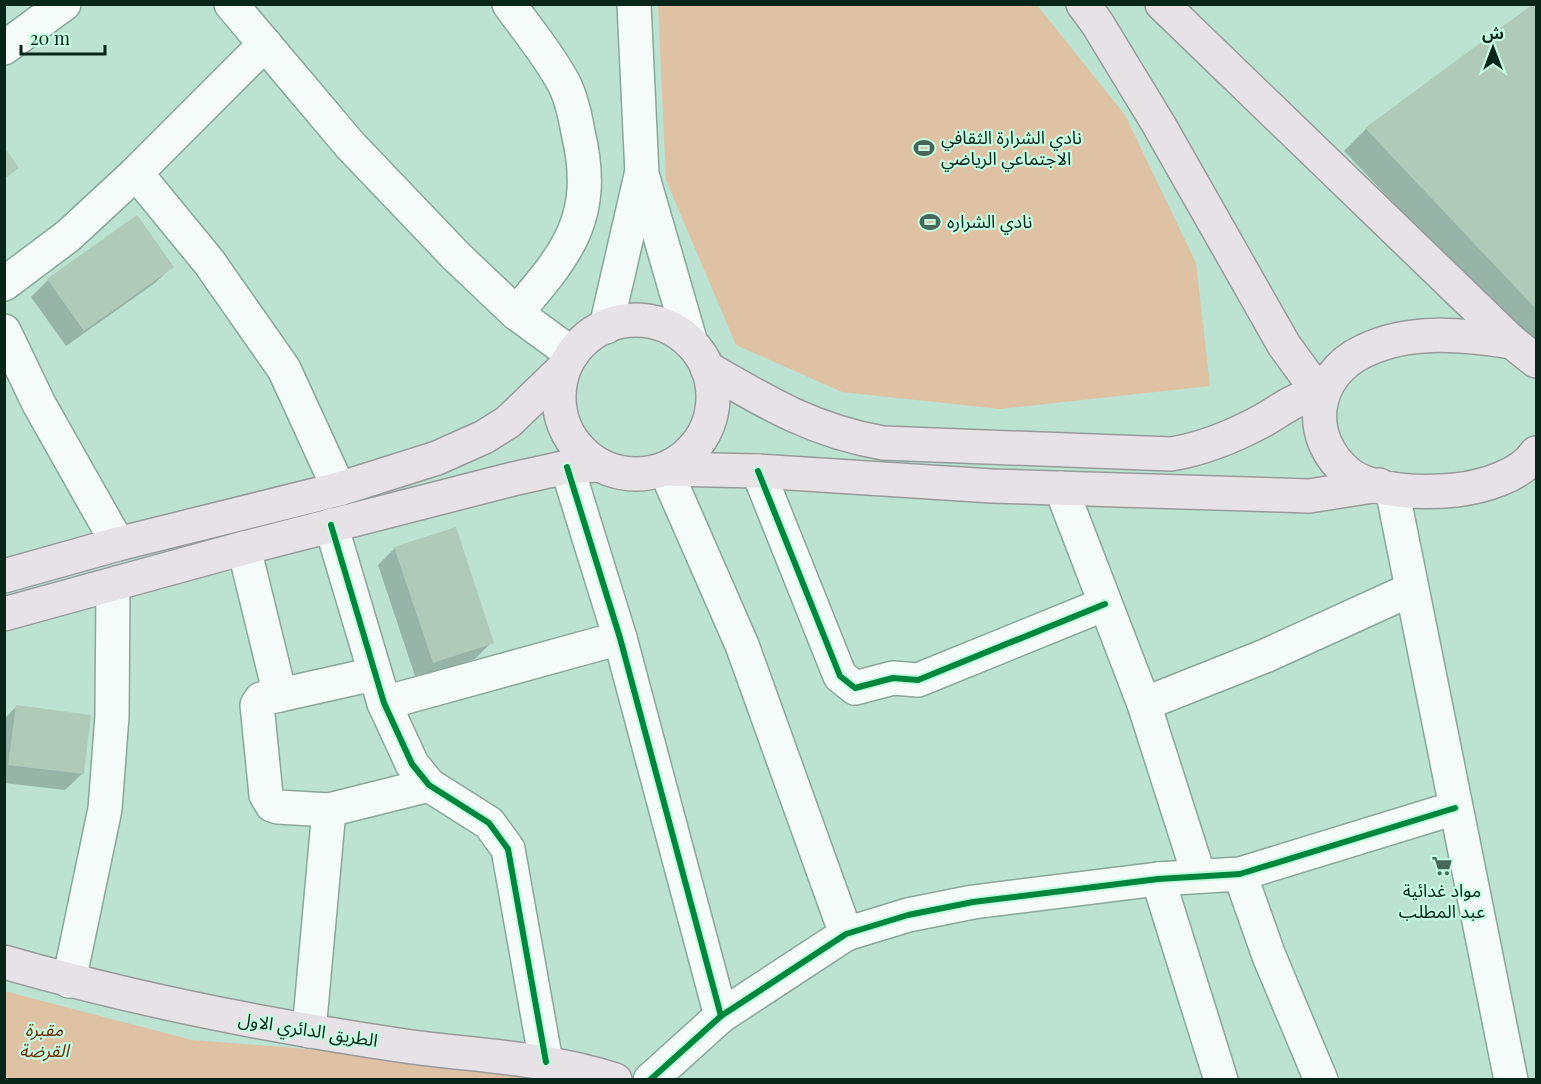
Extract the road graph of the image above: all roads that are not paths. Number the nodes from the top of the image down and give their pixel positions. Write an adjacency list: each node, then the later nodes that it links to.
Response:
1 (231, 4): 7 (street)
2 (509, 4): 12 (street)
3 (634, 4): 10 (street)
4 (1083, 4): 18 (main road)
5 (1162, 4): 15 (main road)
6 (55, 7): 8 (street)
7 (265, 44): 9 (street); 12 (street)
8 (4, 48)
9 (136, 173): 11 (street); 27 (street)
10 (642, 174): 13 (street); 16 (street)
11 (4, 284)
12 (516, 312): 17 (street)
13 (606, 327): 16 (main road); 17 (main road)
14 (4, 332): 29 (street)
15 (1524, 351): 18 (main road)
16 (699, 356): 18 (main road); 21 (main road)
17 (568, 361): 20 (main road); 27 (main road)
18 (1322, 393): 25 (main road)
19 (1536, 453): 23 (main road)
20 (582, 466): 21 (main road); 28 (main road); 36 (street)
21 (665, 469): 22 (main road); 46 (street)
22 (758, 471): 26 (main road); 34 (street)
23 (1500, 479): 24 (main road); 25 (main road)
24 (1536, 479)
25 (1385, 487): 26 (main road); 33 (street)
26 (1060, 488): 34 (street)
27 (339, 489): 29 (main road)
28 (331, 525): 30 (main road); 37 (street)
29 (118, 544): 31 (main road)
30 (244, 548): 32 (main road); 38 (street)
31 (4, 576)
32 (113, 585): 35 (main road); 48 (street)
33 (1410, 590): 39 (street); 41 (street)
34 (1105, 603): 39 (street)
35 (4, 614)
36 (620, 638): 37 (street); 49 (street)
37 (379, 688): 38 (street); 40 (street)
38 (280, 695): 42 (street)
39 (1143, 704): 44 (street)
40 (429, 785): 42 (street); 51 (street)
41 (1455, 808): 43 (street); 56 (street)
42 (329, 810): 50 (street)
43 (1240, 874): 44 (street); 55 (street)
44 (1199, 876): 45 (street)
45 (1158, 879): 46 (street); 54 (street)
46 (846, 934): 49 (street)
47 (4, 962): 48 (main road, الطريق الدائري الاول)
48 (69, 981): 50 (main road, الطريق الدائري الاول)
49 (721, 1016): 53 (street)
50 (309, 1031): 51 (main road, الطريق الدائري الاول)
51 (546, 1062): 52 (main road, الطريق الدائري الاول)
52 (615, 1080)
53 (650, 1080)
54 (1221, 1080)
55 (1321, 1080)
56 (1511, 1080)

